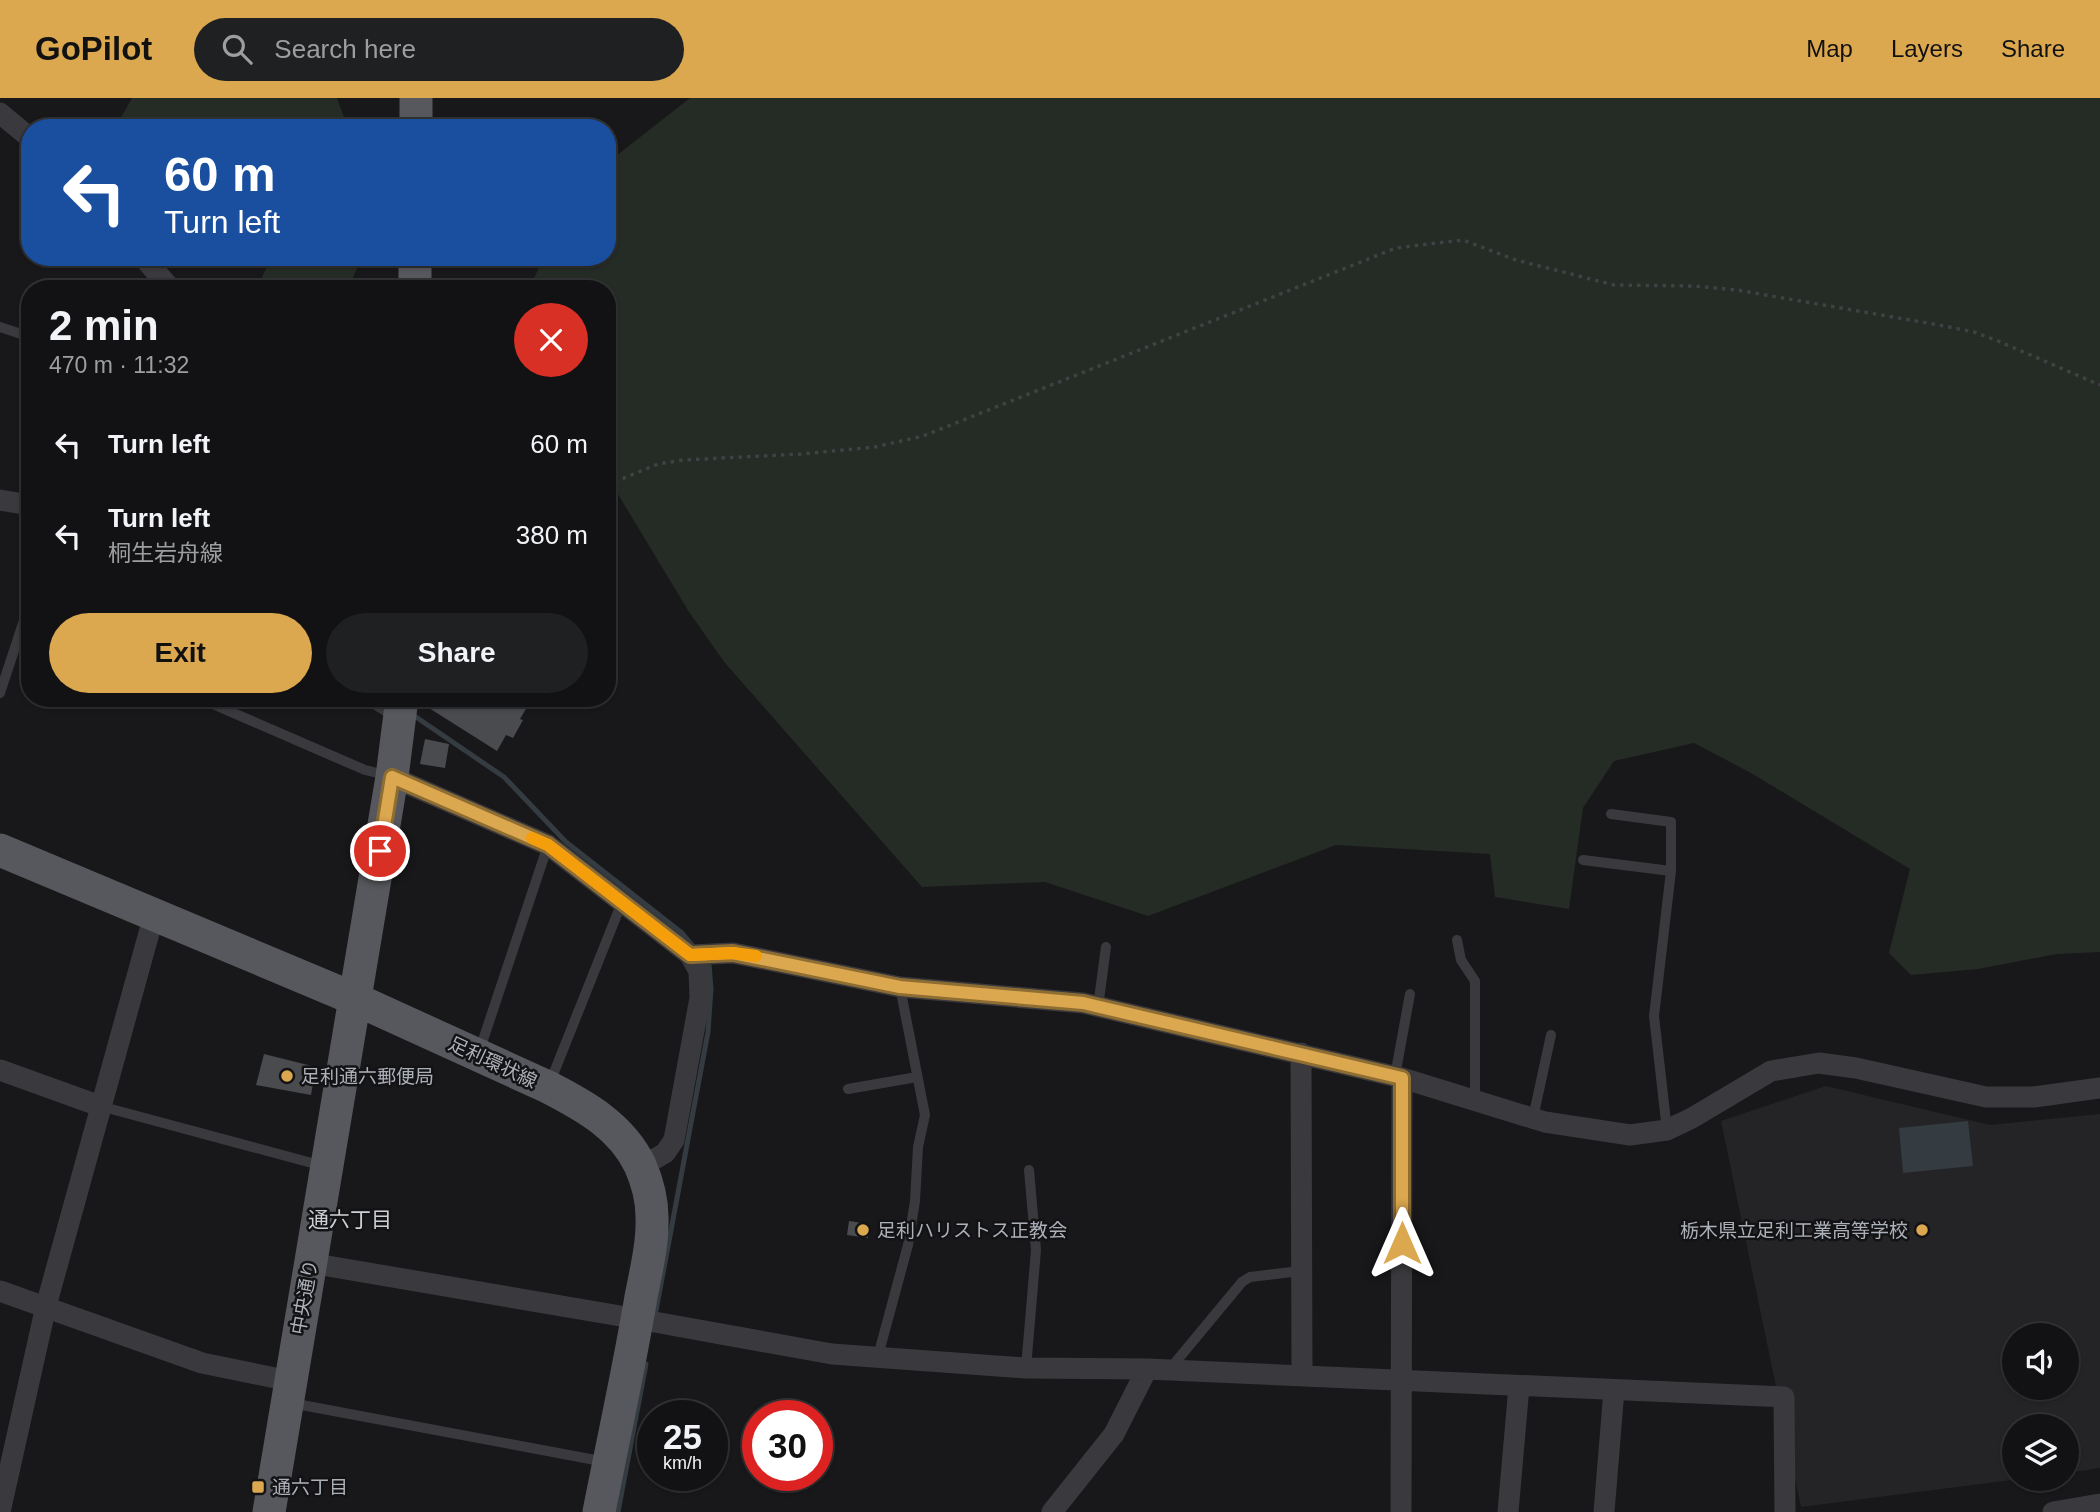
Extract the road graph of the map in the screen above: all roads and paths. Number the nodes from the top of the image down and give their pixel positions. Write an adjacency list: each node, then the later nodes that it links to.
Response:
1 (416, 98): 3 (main road)
2 (0, 114): 4 (street)
3 (416, 119)
4 (21, 131)
5 (152, 266): 6 (street)
6 (163, 280)
7 (0, 327): 8 (lane)
8 (21, 334)
9 (2100, 385): 10 (path)
10 (616, 481)
11 (0, 500): 12 (street)
12 (21, 504)
13 (21, 634): 14 (lane)
14 (0, 693)
15 (220, 707): 17 (lane)
16 (393, 707): 17 (main road, 中央通り)
17 (392, 777): 19 (street); 30 (main road, 中央通り)
18 (1611, 814): 22 (lane)
19 (548, 845): 23 (street); 34 (lane)
20 (0, 850): 24 (main road, 足利環状線)
21 (1583, 860): 22 (lane)
22 (1671, 871): 44 (lane)
23 (622, 902): 27 (street); 38 (lane)
24 (154, 915): 30 (main road, 足利環状線); 42 (street)
25 (1457, 940): 41 (lane)
26 (1106, 947): 31 (lane)
27 (690, 955): 28 (street); 46 (street)
28 (900, 987): 31 (street); 36 (lane)
29 (1410, 994): 37 (lane)
30 (355, 999): 34 (main road, 足利環状線); 45 (main road, 中央通り)
31 (1098, 1007): 33 (street)
32 (1551, 1035): 43 (lane)
33 (1301, 1054): 37 (street); 49 (street)
34 (478, 1055): 38 (main road, 足利環状線)
35 (0, 1070): 42 (street)
36 (918, 1077): 40 (lane); 53 (lane)
37 (1399, 1077): 41 (street); 58 (street)
38 (548, 1087): 46 (main road, 足利環状線)
39 (2100, 1088): 44 (street)
40 (848, 1089)
41 (1475, 1100): 43 (street)
42 (100, 1106): 45 (lane); 51 (street)
43 (1533, 1118): 44 (street)
44 (1667, 1130)
45 (326, 1167): 48 (main road, 中央通り)
46 (641, 1167): 52 (main road, 足利環状線)
47 (1029, 1170): 54 (lane)
48 (310, 1263): 52 (street); 61 (main road, 中央通り)
49 (1300, 1271): 56 (lane); 57 (street)
50 (0, 1291): 51 (street)
51 (46, 1306): 61 (street); 64 (street)
52 (638, 1319): 53 (street); 62 (main road, 足利環状線)
53 (878, 1356): 54 (street)
54 (1026, 1368): 55 (street)
55 (1147, 1369): 56 (street); 67 (street)
56 (1169, 1370): 57 (street)
57 (1302, 1376): 58 (street)
58 (1401, 1381): 59 (street); 68 (street)
59 (1519, 1386): 60 (street); 69 (street)
60 (1614, 1390): 70 (street); 71 (street)
61 (288, 1391): 62 (lane); 65 (main road, 中央通り)
62 (608, 1462): 66 (main road, 足利環状線)
63 (2100, 1504): 72 (street)
64 (0, 1512)
65 (269, 1512)
66 (599, 1512)
67 (1052, 1512)
68 (1401, 1512)
69 (1508, 1512)
70 (1604, 1512)
71 (1785, 1512)
72 (2053, 1512)

